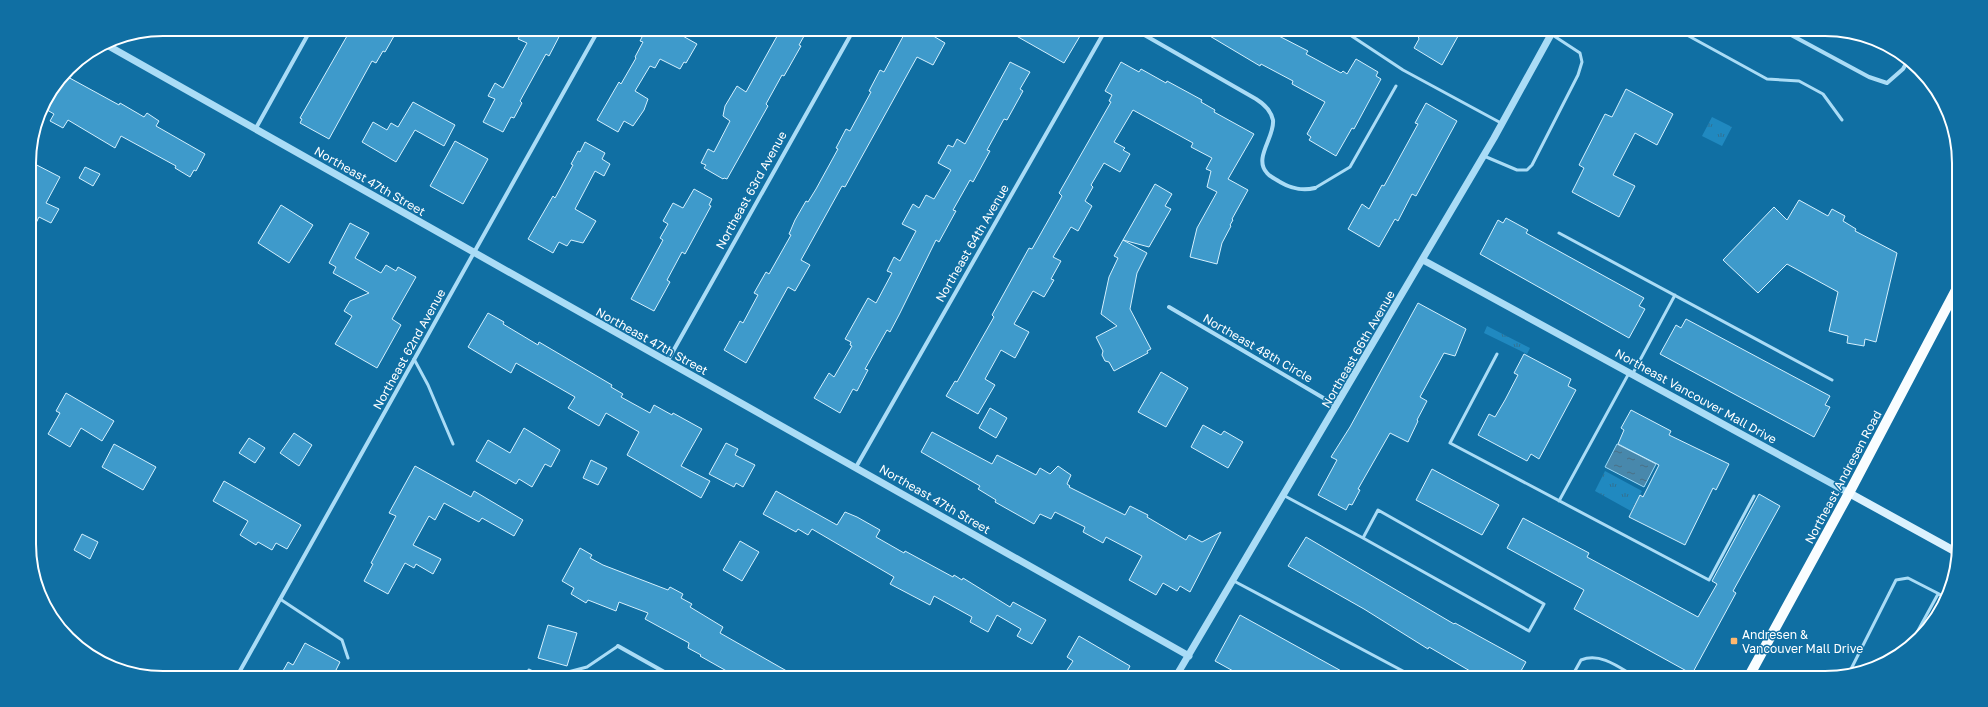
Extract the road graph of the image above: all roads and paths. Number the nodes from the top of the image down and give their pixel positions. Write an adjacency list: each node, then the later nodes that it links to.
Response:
1 (307, 36): 16 (street)
2 (595, 36): 20 (street, Northeast 62nd Avenue)
3 (850, 36): 27 (street, Northeast 63rd Avenue)
4 (1102, 36): 32 (street, Northeast 64th Avenue)
5 (1146, 36): 18 (street)
6 (1352, 36): 15 (lane)
7 (1551, 36): 15 (street, Northeast 66th Avenue)
8 (1558, 36): 17 (lane)
9 (1689, 36): 14 (lane)
10 (1793, 36): 12 (street)
11 (111, 47): 16 (street, Northeast 47th Street)
12 (1905, 65)
13 (1396, 86): 18 (lane)
14 (1842, 120)
15 (1502, 124): 17 (street, Northeast 66th Avenue)
16 (256, 128): 20 (street, Northeast 47th Street)
17 (1484, 156): 21 (street, Northeast 66th Avenue)
18 (1315, 188)
19 (1559, 233): 22 (lane)
20 (474, 253): 26 (street, Northeast 62nd Avenue); 27 (street, Northeast 47th Street)
21 (1423, 260): 28 (street, Northeast Vancouver Mall Drive); 30 (street, Northeast 66th Avenue)
22 (1675, 295): 28 (lane); 29 (lane)
23 (1952, 298): 33 (main road, Northeast Andresen Road)
24 (1169, 306): 30 (street, Northeast 48th Circle)
25 (1497, 354): 36 (lane)
26 (414, 360): 31 (lane); 42 (street, Northeast 62nd Avenue)
27 (667, 362): 32 (street, Northeast 47th Street)
28 (1630, 374): 33 (street, Northeast Vancouver Mall Drive); 36 (lane)
29 (1832, 380)
30 (1338, 406): 34 (street, Northeast 66th Avenue)
31 (453, 444)
32 (856, 467): 45 (street, Northeast 47th Street)
33 (1850, 493): 38 (main road, Northeast Vancouver Mall Drive); 55 (main road, Northeast Andresen Road)
34 (1283, 495): 37 (lane); 39 (street, Northeast 66th Avenue)
35 (1754, 496): 36 (lane)
36 (1560, 501)
37 (1363, 538): 37 (lane)
38 (1952, 549)
39 (1232, 580): 45 (street, Northeast 66th Avenue); 52 (lane)
40 (1938, 594): 41 (lane); 43 (lane); 47 (lane)
41 (1941, 595)
42 (280, 599): 46 (lane); 48 (street, Northeast 62nd Avenue)
43 (1920, 628)
44 (618, 646): 49 (lane); 50 (street)
45 (1189, 656): 51 (street, Northeast 66th Avenue)
46 (348, 658)
47 (1851, 669)
48 (240, 671)
49 (572, 671)
50 (663, 671)
51 (1179, 671)
52 (1403, 671)
53 (1576, 671): 54 (lane)
54 (1624, 671)
55 (1752, 671)

